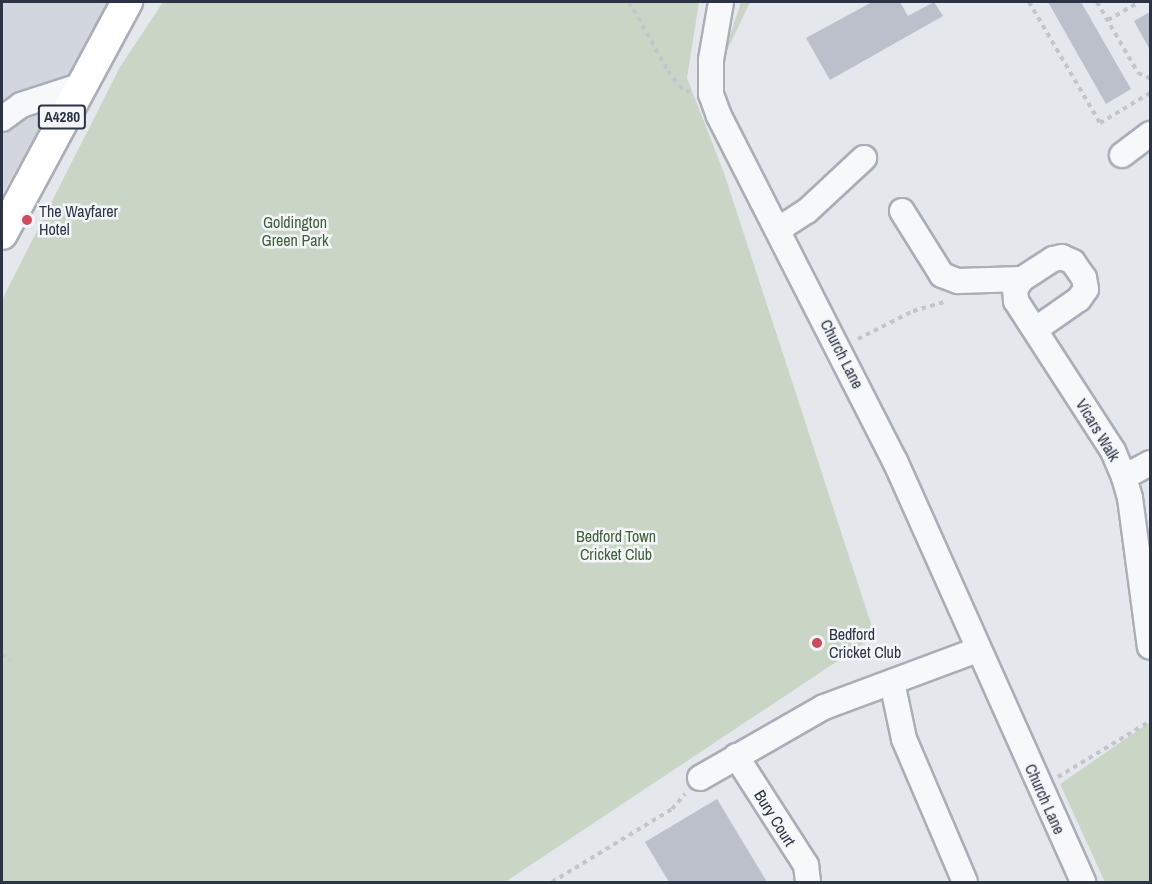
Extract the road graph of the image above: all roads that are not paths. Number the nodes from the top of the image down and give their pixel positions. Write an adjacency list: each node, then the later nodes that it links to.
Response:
1 (125, 2): 3 (main road, A4280)
2 (721, 2): 9 (street, Church Lane)
3 (79, 86): 4 (street); 10 (main road, A4280)
4 (2, 119)
5 (1150, 134): 6 (street)
6 (1122, 154)
7 (864, 158): 9 (street)
8 (902, 212): 11 (street)
9 (779, 230): 16 (street, Church Lane)
10 (2, 234)
11 (1022, 279): 12 (street, Vicars Walk); 12 (street)
12 (1036, 329): 14 (street, Vicars Walk)
13 (1150, 463): 14 (street)
14 (1124, 477): 15 (street, Vicars Walk)
15 (1150, 647)
16 (977, 650): 17 (street); 22 (street, Church Lane)
17 (892, 682): 18 (street); 21 (street)
18 (736, 756): 19 (street); 20 (street, Bury Court)
19 (700, 778)
20 (808, 882)
21 (965, 882)
22 (1083, 882)

